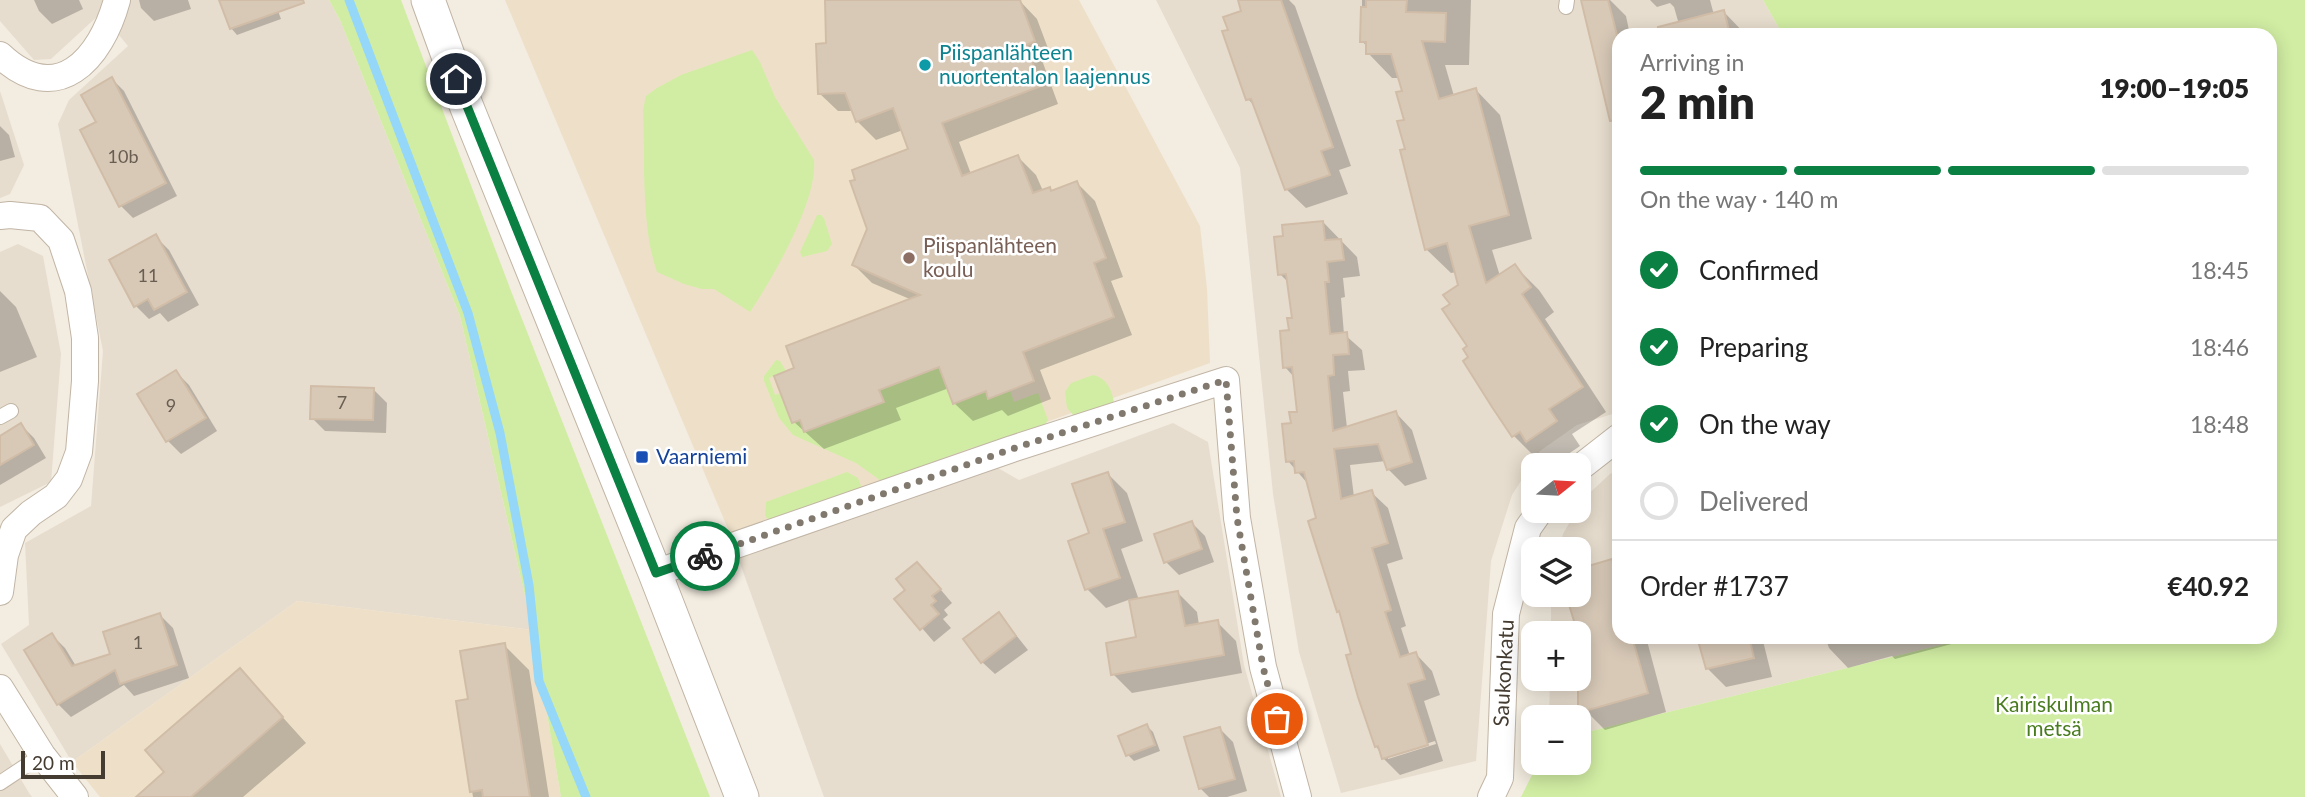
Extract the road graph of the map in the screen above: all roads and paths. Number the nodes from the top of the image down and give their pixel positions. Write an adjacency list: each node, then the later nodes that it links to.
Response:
1 (117, 0): 3 (street)
2 (428, 0): 8 (street)
3 (0, 55)
4 (0, 216): 9 (street)
5 (1612, 443): 6 (street)
6 (1591, 458)
7 (1531, 523): 16 (street, Saukonkatu)
8 (656, 573): 14 (street); 15 (street)
9 (0, 592)
10 (0, 688): 11 (street)
11 (42, 755): 12 (lane); 13 (street)
12 (0, 783)
13 (75, 797)
14 (742, 797)
15 (1298, 797)
16 (1491, 797)

